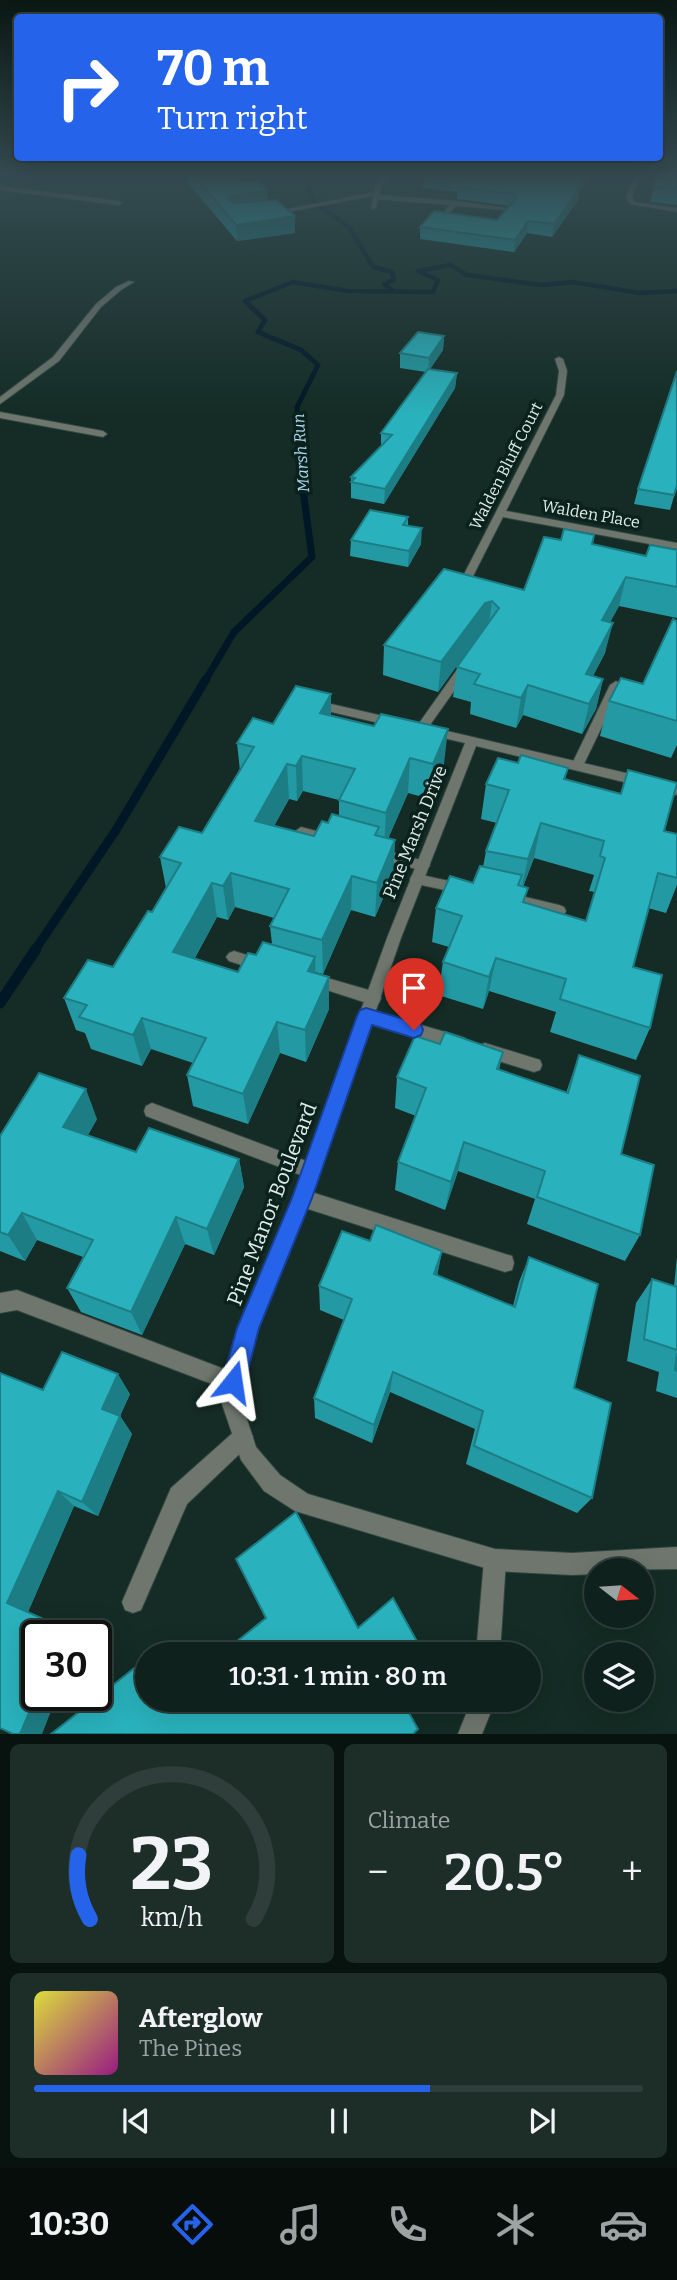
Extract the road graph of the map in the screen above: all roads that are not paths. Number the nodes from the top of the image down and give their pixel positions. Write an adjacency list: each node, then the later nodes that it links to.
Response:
1 (131, 282): 3 (street)
2 (559, 359): 6 (street, Walden Bluff Court)
3 (0, 401)
4 (0, 415): 5 (street)
5 (103, 434)
6 (500, 513): 7 (street, Walden Place); 8 (street, Walden Bluff Court)
7 (677, 546)
8 (464, 584)
9 (472, 656): 12 (street)
10 (616, 685): 14 (street)
11 (313, 704): 12 (street)
12 (421, 729): 13 (street)
13 (472, 740): 14 (street); 17 (street, Pine Marsh Drive)
14 (578, 766): 15 (street)
15 (677, 790)
16 (301, 832): 17 (street)
17 (420, 872): 18 (street); 21 (street, Pine Marsh Drive)
18 (482, 894)
19 (508, 899): 20 (street)
20 (559, 911)
21 (394, 938): 25 (street, Pine Manor Boulevard)
22 (234, 957): 23 (street)
23 (272, 968)
24 (297, 975): 25 (street)
25 (370, 1007): 26 (street); 28 (street, Pine Manor Boulevard)
26 (534, 1065)
27 (152, 1111): 28 (street)
28 (311, 1171): 29 (street, Pine Manor Boulevard)
29 (302, 1198): 30 (street); 32 (street, Pine Manor Boulevard)
30 (505, 1263)
31 (0, 1303): 32 (street)
32 (233, 1382): 33 (street, Pine Manor Boulevard)
33 (243, 1437): 35 (street, Pine Manor Boulevard); 36 (street)
34 (677, 1559): 35 (street, Pine Manor Boulevard)
35 (495, 1560): 37 (street)
36 (133, 1602)
37 (489, 1642)
38 (479, 1712): 39 (street)
39 (470, 1734)

